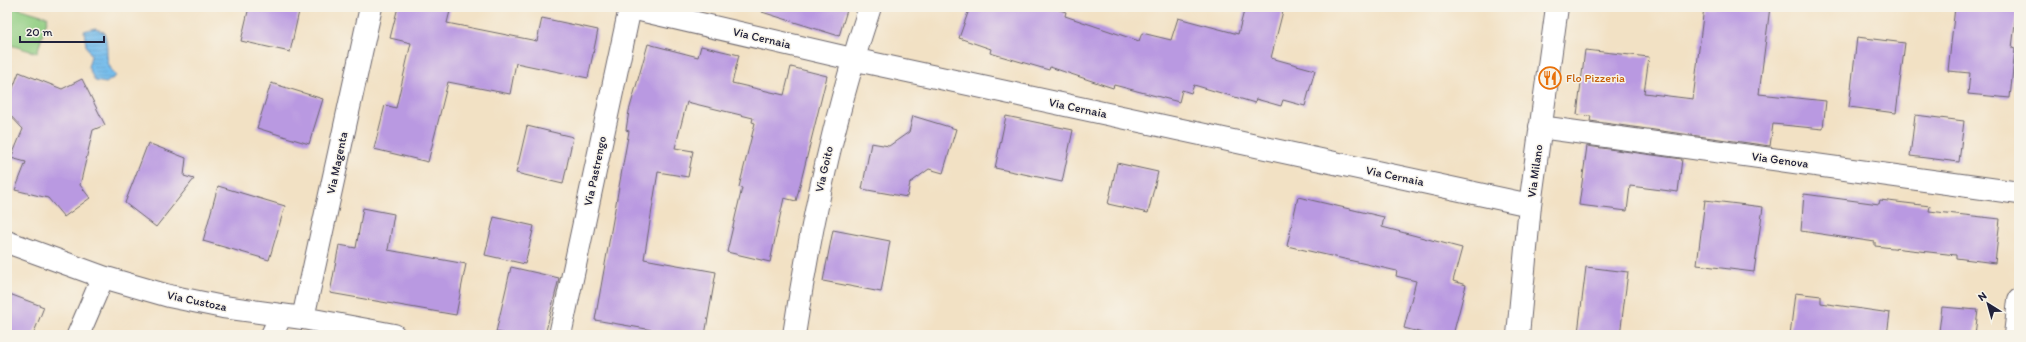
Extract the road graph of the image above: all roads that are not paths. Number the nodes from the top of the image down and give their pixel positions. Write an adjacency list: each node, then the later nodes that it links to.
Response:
1 (370, 7): 13 (street, Via Magenta)
2 (628, 7): 5 (street, Via Cernaia); 17 (street, Via Pastrengo)
3 (870, 7): 5 (street, Via Goito)
4 (1557, 7): 6 (street, Via Milano)
5 (852, 59): 8 (street, Via Cernaia); 18 (street, Via Goito)
6 (1540, 127): 7 (street, Via Genova); 8 (street, Via Milano)
7 (2019, 193)
8 (1530, 205): 19 (street, Via Milano)
9 (7, 242): 10 (street, Via Custoza)
10 (103, 277): 12 (street, Via Custoza); 14 (street)
11 (2019, 300): 20 (street)
12 (281, 316): 13 (street, Via Custoza); 15 (street)
13 (303, 318): 16 (street, Via Custoza)
14 (78, 335)
15 (272, 335)
16 (394, 335)
17 (560, 335)
18 (794, 335)
19 (1518, 335)
20 (2015, 335)

